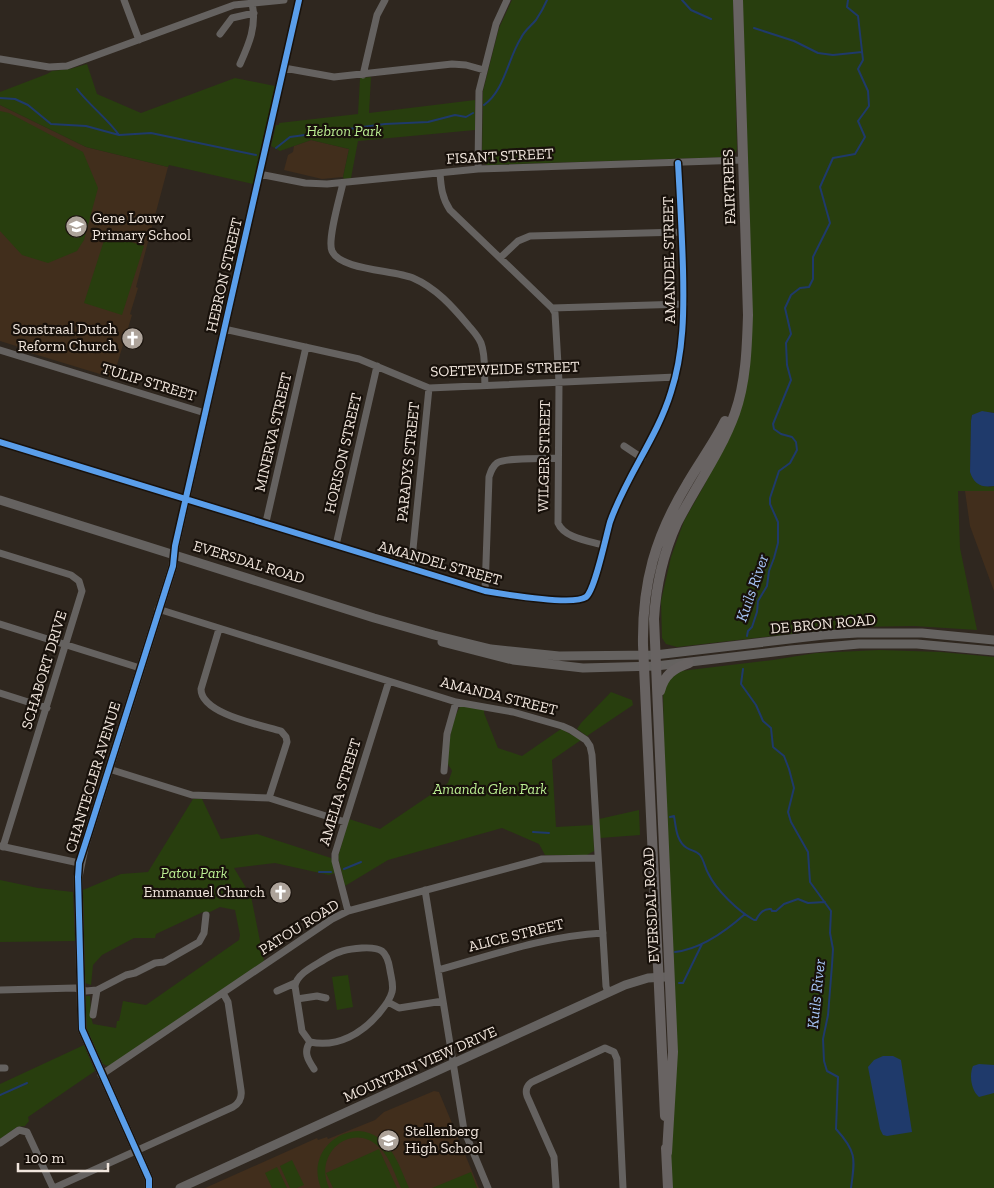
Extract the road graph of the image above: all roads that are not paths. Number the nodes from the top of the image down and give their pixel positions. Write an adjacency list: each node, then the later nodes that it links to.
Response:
1 (124, 0): 11 (street)
2 (284, 0): 8 (street)
3 (299, 0): 14 (street, HEBRON STREET)
4 (384, 0): 16 (street)
5 (508, 0): 15 (street)
6 (738, 0): 17 (main road, FAIRTREES)
7 (241, 2): 8 (street); 11 (street)
8 (252, 3): 9 (street)
9 (254, 13): 10 (street); 13 (street)
10 (220, 34)
11 (139, 40): 12 (street)
12 (0, 59)
13 (240, 64)
14 (284, 68): 16 (street); 21 (street, HEBRON STREET)
15 (484, 70): 16 (street); 19 (street)
16 (363, 75)
17 (743, 160): 18 (street, FISANT STREET); 31 (main road, FAIRTREES)
18 (678, 163): 19 (street, FISANT STREET); 23 (street, AMANDEL STREET)
19 (478, 169): 20 (street, FISANT STREET)
20 (440, 173): 22 (street, FISANT STREET); 24 (street)
21 (259, 174): 22 (street, FISANT STREET); 27 (street, HEBRON STREET)
22 (343, 183): 34 (street)
23 (682, 232): 24 (street); 25 (street, AMANDEL STREET)
24 (500, 258): 26 (street)
25 (684, 304): 26 (street); 32 (street, AMANDEL STREET)
26 (552, 308): 33 (street, WILGER STREET)
27 (224, 329): 28 (street, SOETEWEIDE STREET); 36 (street, HEBRON STREET)
28 (306, 347): 30 (street, SOETEWEIDE STREET); 43 (street, MINERVA STREET)
29 (0, 350): 36 (street, TULIP STREET)
30 (377, 366): 35 (street, SOETEWEIDE STREET); 44 (street, HORISON STREET)
31 (743, 374): 57 (main road, FAIRTREES); 58 (main road, FAIRTREES)
32 (676, 376): 33 (street, SOETEWEIDE STREET); 40 (street, AMANDEL STREET)
33 (559, 382): 34 (street, SOETEWEIDE STREET); 39 (street, WILGER STREET)
34 (485, 385): 35 (street, SOETEWEIDE STREET)
35 (429, 388): 48 (street, PARADYS STREET)
36 (205, 414): 41 (street, HEBRON STREET)
37 (0, 442): 41 (street, AMANDEL STREET)
38 (624, 446): 40 (street)
39 (558, 458): 45 (street, WILGER STREET); 49 (street)
40 (642, 458): 45 (street, AMANDEL STREET)
41 (185, 499): 43 (street, AMANDEL STREET); 47 (street, HEBRON STREET)
42 (0, 500): 47 (street, EVERSDAL ROAD)
43 (266, 522): 44 (street, AMANDEL STREET)
44 (336, 545): 48 (street, AMANDEL STREET)
45 (603, 545): 49 (street, AMANDEL STREET)
46 (0, 552): 55 (street, SCHABORT DRIVE)
47 (174, 555): 50 (street, CHANTECLER AVENUE); 51 (street, EVERSDAL ROAD)
48 (411, 569): 49 (street, AMANDEL STREET)
49 (485, 590)
50 (158, 609): 53 (street, AMANDA STREET); 62 (street, CHANTECLER AVENUE)
51 (374, 618): 58 (street, EVERSDAL ROAD); 61 (street, EVERSDAL ROAD)
52 (0, 624): 55 (street)
53 (219, 628): 63 (street, AMANDA STREET); 70 (street)
54 (994, 640): 57 (street, DE BRON ROAD)
55 (66, 644): 62 (street); 67 (street, SCHABORT DRIVE)
56 (994, 651): 59 (street, DE BRON ROAD)
57 (655, 655): 58 (street, EVERSDAL ROAD); 60 (main road, FAIRTREES)
58 (644, 656): 61 (main road, FAIRTREES)
59 (689, 663): 60 (street, DE BRON ROAD); 65 (main road)
60 (656, 666): 61 (street, EVERSDAL ROAD); 65 (main road, EVERSDAL ROAD)
61 (644, 667): 81 (main road, EVERSDAL ROAD)
62 (140, 668): 68 (street, CHANTECLER AVENUE)
63 (388, 681): 66 (street, AMANDA STREET); 71 (street, AMELIA STREET)
64 (0, 693): 67 (street)
65 (658, 701): 80 (main road, EVERSDAL ROAD)
66 (456, 702): 69 (street); 73 (street, AMANDA STREET)
67 (47, 708): 72 (street, SCHABORT DRIVE)
68 (109, 769): 70 (street); 74 (street, CHANTECLER AVENUE)
69 (444, 771)
70 (269, 798): 71 (street)
71 (345, 822): 76 (street, AMELIA STREET)
72 (2, 847): 74 (street, SCHABORT DRIVE)
73 (598, 858): 75 (street, PATOU ROAD); 78 (street, AMANDA STREET)
74 (79, 863): 83 (street, CHANTECLER AVENUE)
75 (425, 890): 76 (street, PATOU ROAD); 79 (street)
76 (348, 911): 87 (street, PATOU ROAD)
77 (206, 915): 85 (street)
78 (603, 933): 79 (street, ALICE STREET); 88 (street, AMANDA STREET)
79 (438, 970): 91 (street)
80 (670, 977): 81 (street, MOUNTAIN VIEW DRIVE); 100 (main road, EVERSDAL ROAD)
81 (658, 978): 88 (street, MOUNTAIN VIEW DRIVE); 100 (main road, EVERSDAL ROAD)
82 (295, 984): 86 (street); 90 (street); 92 (street)
83 (80, 989): 84 (street); 85 (street); 97 (street, CHANTECLER AVENUE)
84 (0, 990)
85 (97, 990): 93 (street)
86 (277, 991)
87 (223, 993): 97 (street, PATOU ROAD); 99 (street)
88 (608, 993): 95 (street, MOUNTAIN VIEW DRIVE)
89 (326, 998): 90 (street)
90 (297, 999): 94 (street)
91 (443, 1001): 92 (street); 95 (street)
92 (388, 1002): 94 (street)
93 (93, 1014)
94 (310, 1042): 96 (street)
95 (453, 1064): 102 (street, MOUNTAIN VIEW DRIVE); 105 (street)
96 (314, 1069)
97 (101, 1075): 99 (street, CHANTECLER AVENUE)
98 (0, 1143): 103 (street)
99 (136, 1151): 101 (street, CHANTECLER AVENUE); 103 (street)
100 (667, 1153): 108 (main road, EVERSDAL ROAD)
101 (149, 1184): 104 (street, CHANTECLER AVENUE)
102 (180, 1187)
103 (54, 1188)
104 (158, 1188)
105 (488, 1188)
106 (556, 1188): 107 (street)
107 (622, 1188)
108 (668, 1188)

